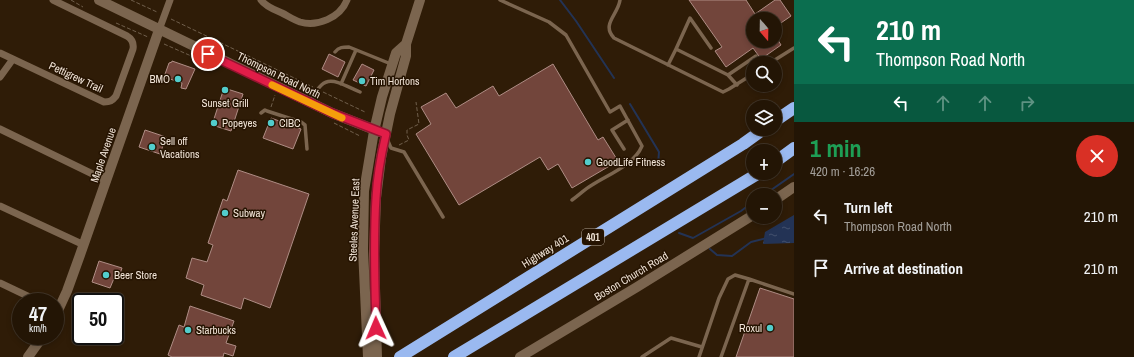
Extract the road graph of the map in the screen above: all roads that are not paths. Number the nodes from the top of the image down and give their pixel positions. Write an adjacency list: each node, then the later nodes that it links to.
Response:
1 (53, 0): 18 (street, Pettigrew Trail)
2 (99, 0): 9 (main road, Thompson Road North)
3 (170, 0): 9 (street, Maple Avenue)
4 (261, 0): 5 (street)
5 (347, 0)
6 (420, 0): 10 (main road, Steeles Avenue East)
7 (500, 0): 32 (lane)
8 (620, 0): 21 (lane)
9 (160, 30): 28 (main road, Thompson Road North); 42 (main road, Maple Avenue)
10 (406, 44): 20 (main road, Steeles Avenue East); 35 (main road, Steeles Avenue East)
11 (711, 48): 13 (lane)
12 (794, 48): 17 (lane)
13 (676, 49): 21 (lane); 22 (lane)
14 (356, 50): 15 (lane); 20 (lane); 25 (lane)
15 (335, 52)
16 (0, 53): 18 (street, Pettigrew Trail)
17 (781, 56)
18 (13, 59): 23 (street)
19 (746, 63): 22 (lane)
20 (392, 64): 34 (main road, Steeles Avenue East)
21 (668, 65): 26 (lane)
22 (728, 75): 26 (lane)
23 (0, 77)
24 (746, 79): 26 (lane)
25 (341, 84): 27 (lane); 28 (lane)
26 (737, 85)
27 (360, 92)
28 (310, 103): 34 (main road, Thompson Road North)
29 (794, 108): 31 (highway)
30 (261, 113): 38 (lane)
31 (782, 116)
32 (628, 120): 39 (lane); 45 (lane)
33 (0, 129): 42 (street)
34 (374, 131): 35 (main road, Thompson Road North); 55 (main road, Steeles Avenue East)
35 (386, 134): 47 (lane); 55 (main road, Steeles Avenue East)
36 (754, 136): 61 (highway, Highway 401 / 401)
37 (794, 148): 40 (highway)
38 (307, 149)
39 (624, 149)
40 (782, 157)
41 (747, 180): 62 (highway)
42 (107, 181): 49 (main road, Maple Avenue)
43 (794, 187): 44 (main road)
44 (782, 195)
45 (572, 200)
46 (0, 206): 49 (street)
47 (443, 218)
48 (746, 218): 63 (main road, Boston Church Road)
49 (84, 245): 54 (main road, Maple Avenue)
50 (749, 279): 53 (lane); 57 (lane); 66 (lane)
51 (0, 283): 52 (street)
52 (21, 293)
53 (794, 294)
54 (64, 296)
55 (372, 344): 59 (main road, Steeles Avenue East); 60 (main road, Steeles Avenue East)
56 (37, 345): 58 (main road)
57 (702, 348): 64 (lane); 65 (lane)
58 (28, 357)
59 (368, 357)
60 (377, 357)
61 (400, 357)
62 (454, 357)
63 (520, 357)
64 (642, 357)
65 (699, 357)
66 (721, 357)

